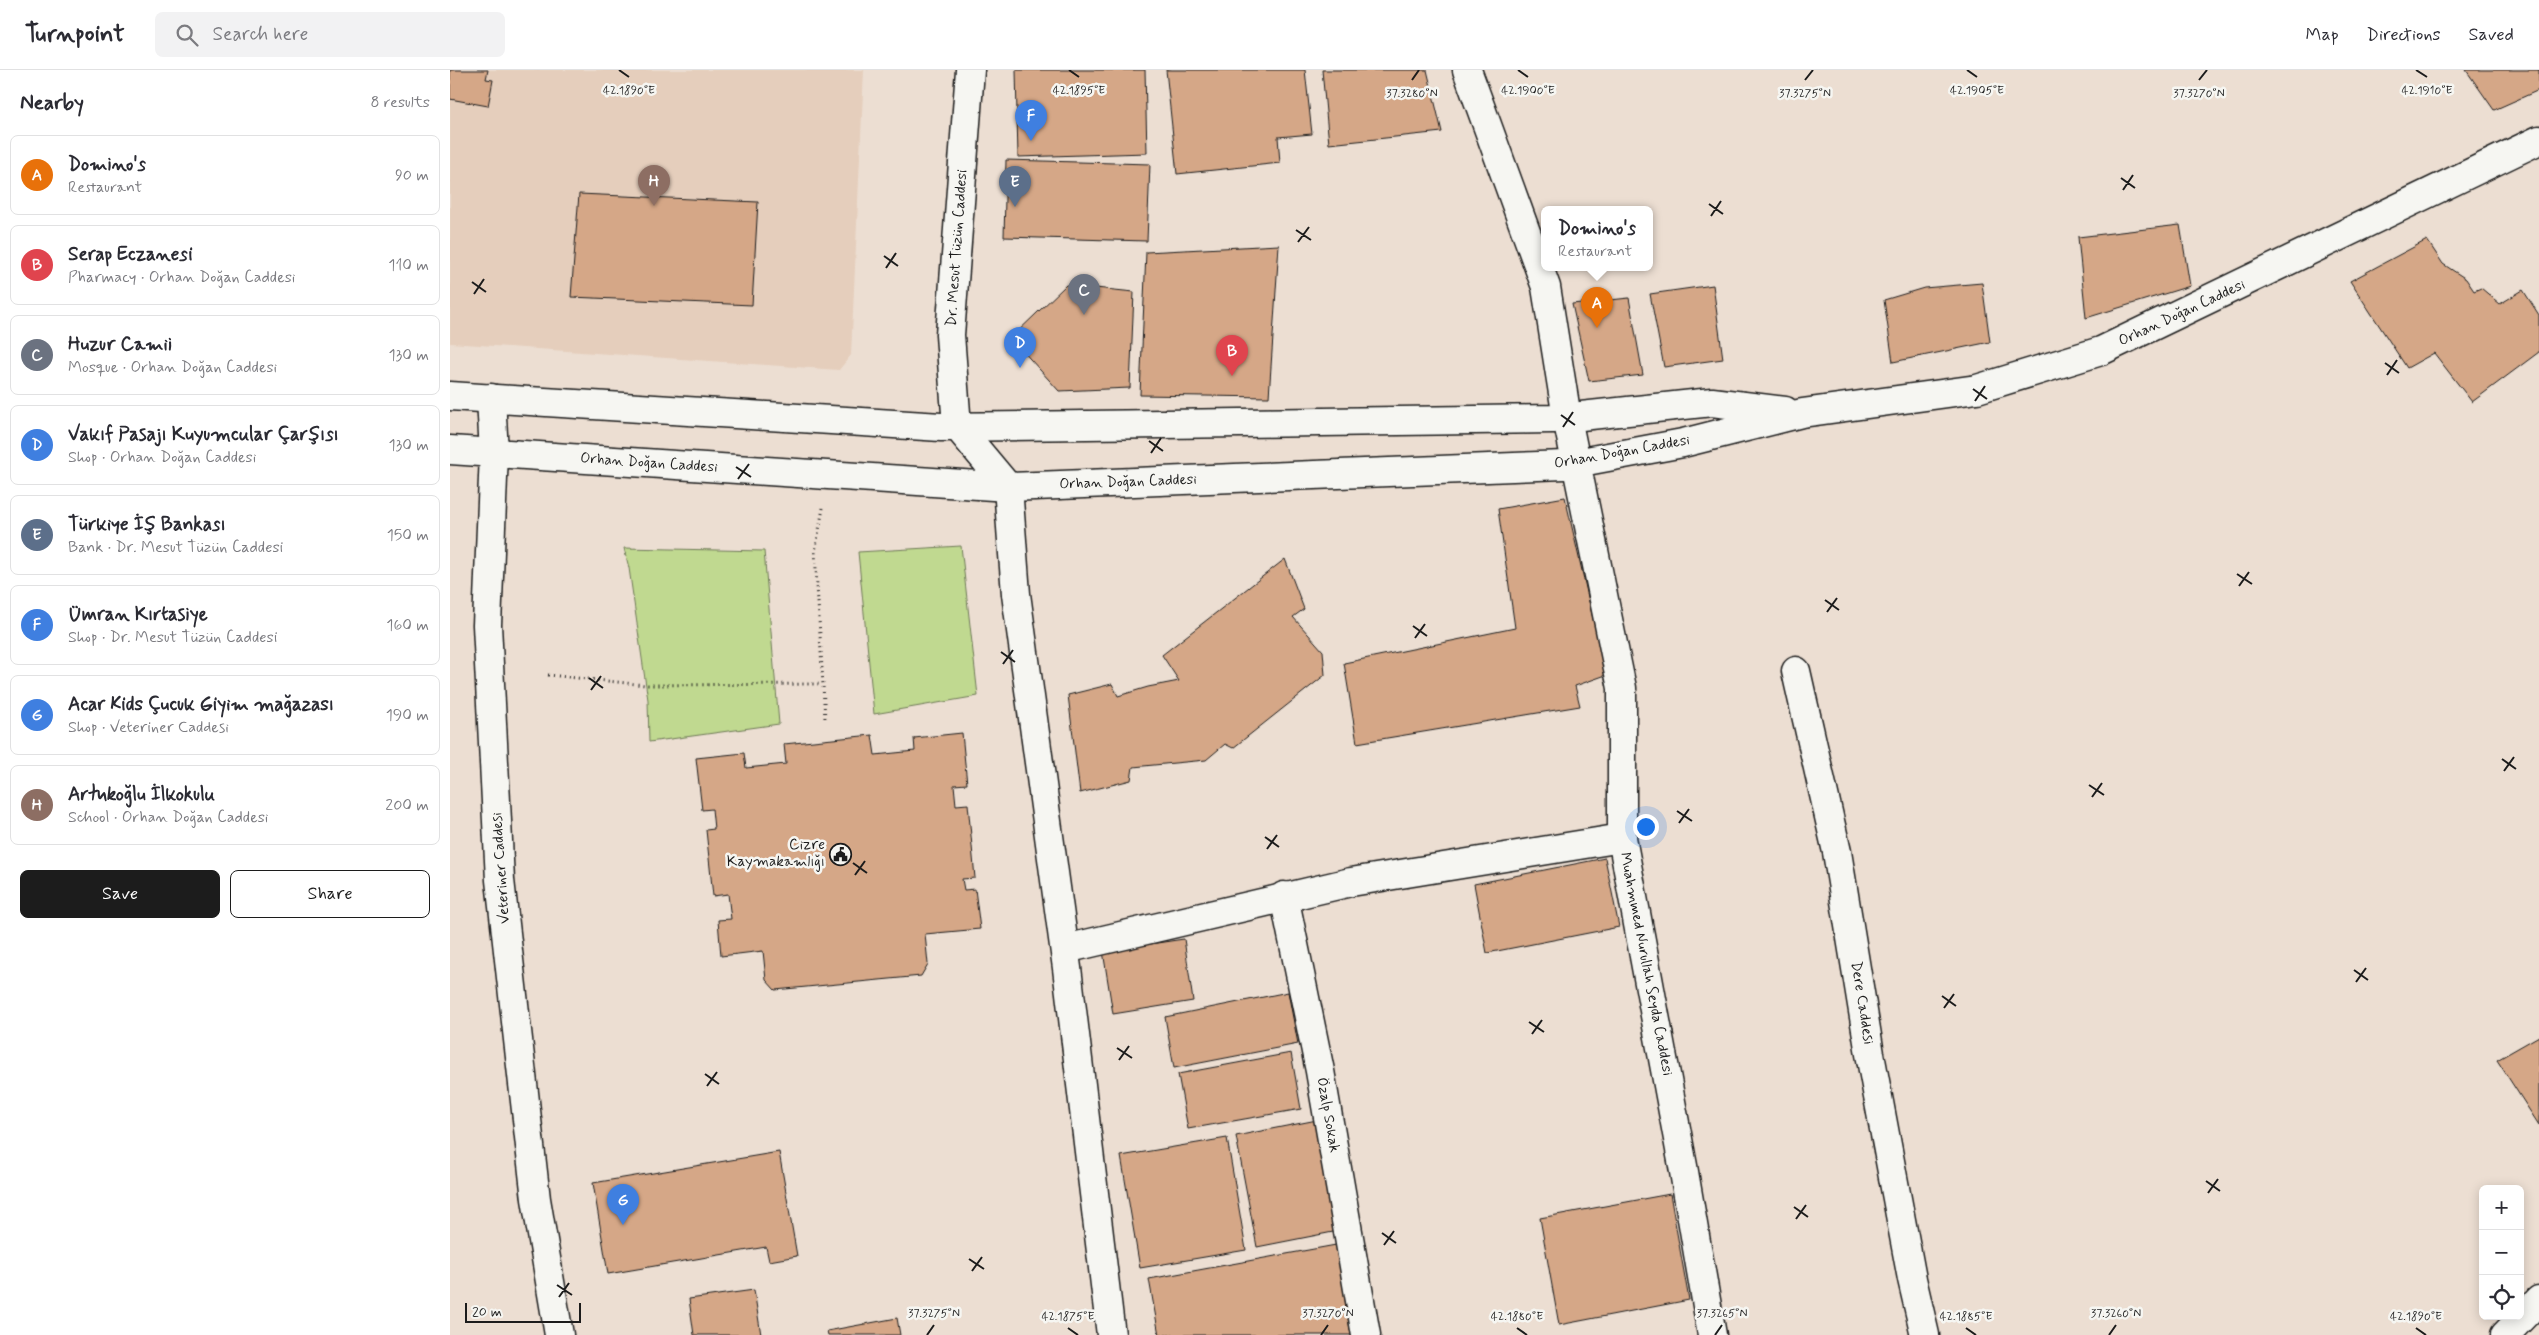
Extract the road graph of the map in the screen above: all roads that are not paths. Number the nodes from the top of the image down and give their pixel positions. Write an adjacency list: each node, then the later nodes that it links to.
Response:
1 (970, 70): 8 (street, Dr. Mesut Tüzün Caddesi)
2 (1467, 70): 7 (street, Muahmmed Nurullah Seyda Caddesi)
3 (2539, 140): 6 (street, Orhan Doğan Caddesi)
4 (450, 396): 5 (street, Orhan Doğan Caddesi)
5 (491, 398): 8 (street, Orhan Doğan Caddesi); 10 (street, Veteriner Caddesi)
6 (1802, 413): 7 (street, Orhan Doğan Caddesi); 11 (street, Orhan Doğan Caddesi)
7 (1567, 418): 8 (street, Orhan Doğan Caddesi); 11 (street, Muahmmed Nurullah Seyda Caddesi)
8 (957, 426): 12 (street)
9 (450, 450): 10 (street, Orhan Doğan Caddesi)
10 (494, 453): 12 (street, Orhan Doğan Caddesi); 18 (street, Veteriner Caddesi)
11 (1577, 462): 12 (street, Orhan Doğan Caddesi); 14 (street, Muahmmed Nurullah Seyda Caddesi)
12 (1008, 487): 16 (street)
13 (1796, 671): 22 (street, Dere Caddesi)
14 (1622, 838): 15 (street); 21 (street, Muahmmed Nurullah Seyda Caddesi)
15 (1284, 896): 16 (street); 20 (street, Özalp Sokak)
16 (1064, 949): 19 (street)
17 (2539, 1300): 23 (street)
18 (559, 1335)
19 (1111, 1335)
20 (1366, 1335)
21 (1712, 1335)
22 (1925, 1335)
23 (2505, 1335)

